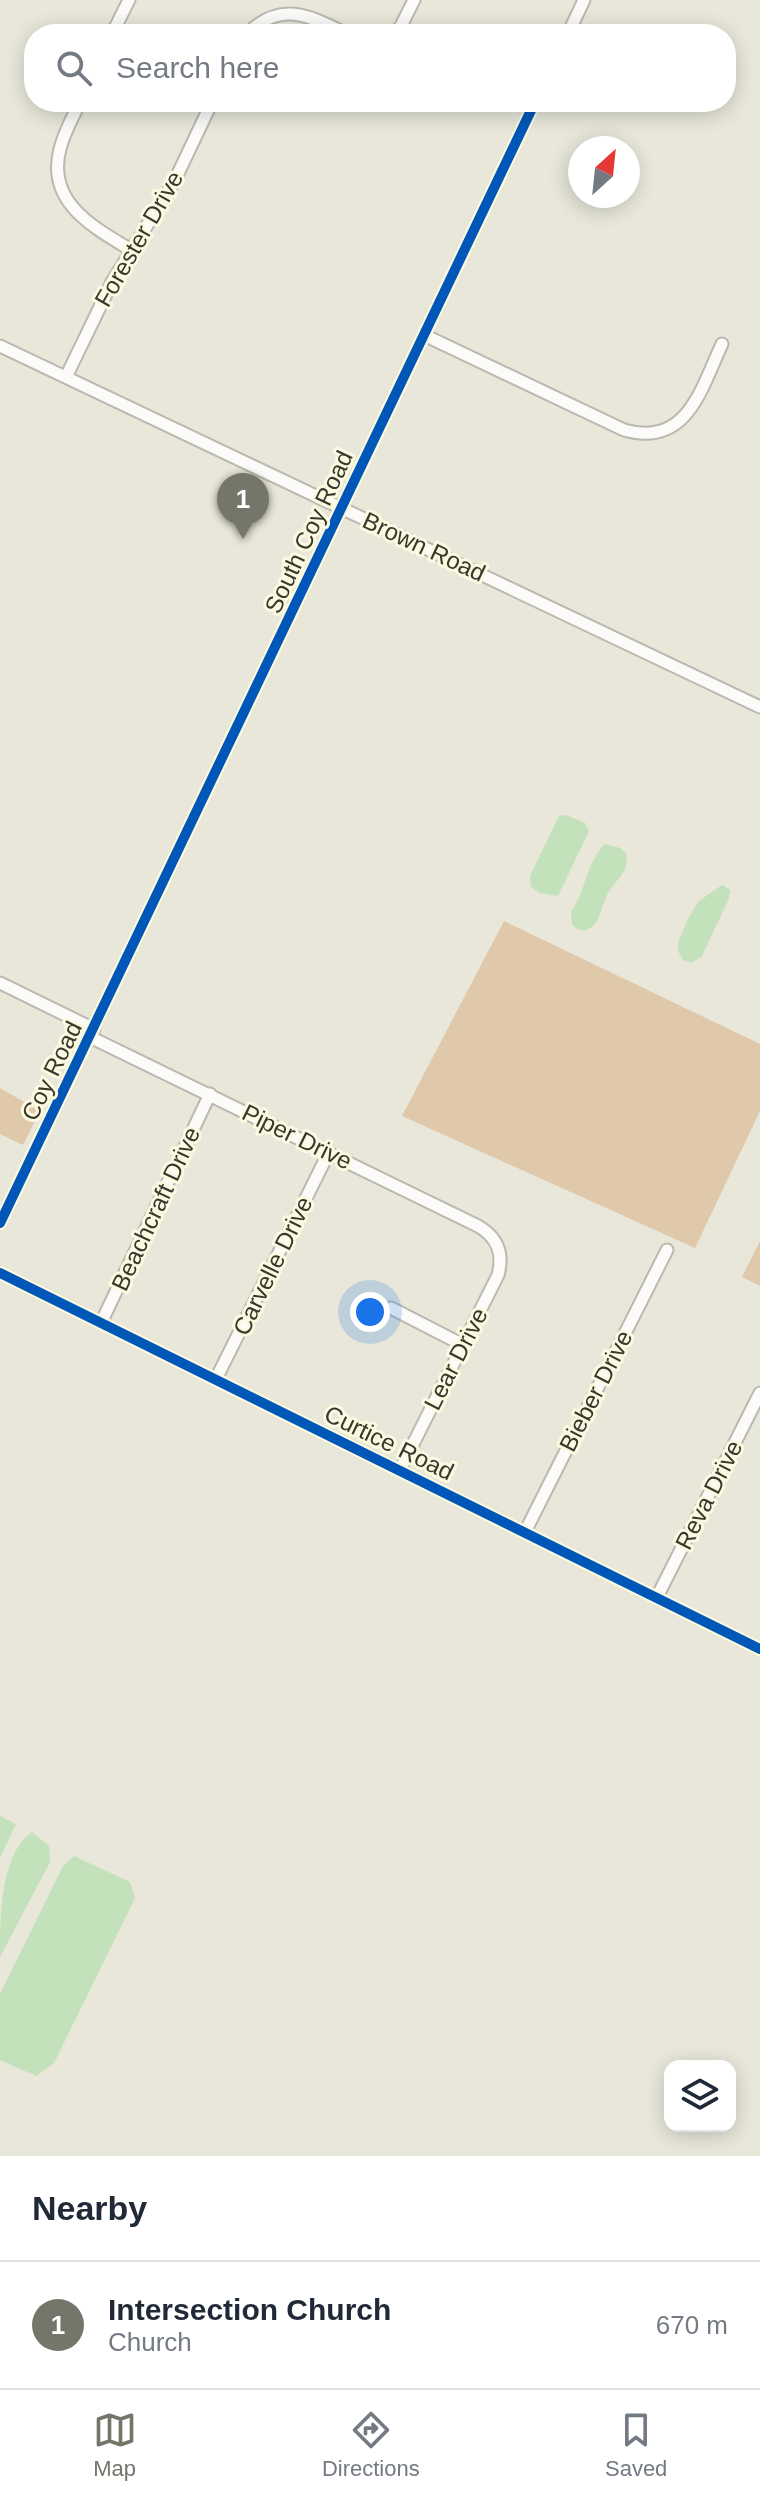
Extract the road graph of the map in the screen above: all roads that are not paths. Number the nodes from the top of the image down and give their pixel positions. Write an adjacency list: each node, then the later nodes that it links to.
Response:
1 (129, 0): 4 (street)
2 (414, 0): 7 (street)
3 (584, 0): 8 (street)
4 (117, 24)
5 (260, 24): 6 (street)
6 (324, 24)
7 (402, 24)
8 (573, 24)
9 (76, 112): 12 (street)
10 (207, 112): 12 (street, Forester Drive)
11 (530, 112): 13 (street, South Coy Road)
12 (131, 250): 16 (street, Forester Drive)
13 (424, 335): 14 (street); 17 (street, South Coy Road)
14 (722, 344)
15 (0, 346): 16 (street, Brown Road)
16 (66, 377): 17 (street, Brown Road)
17 (342, 508): 18 (street, Brown Road); 19 (street, South Coy Road)
18 (760, 707)
19 (118, 978): 21 (street, Coy Road)
20 (0, 983): 21 (street, Piper Drive)
21 (92, 1033): 22 (street, Piper Drive); 24 (street, Coy Road)
22 (210, 1094): 23 (street, Piper Drive); 29 (street, Beachcraft Drive)
23 (329, 1152): 25 (street, Piper Drive); 31 (street, Carvelle Drive)
24 (0, 1223)
25 (498, 1245): 30 (street, Lear Drive)
26 (667, 1250): 34 (street, Bieber Drive)
27 (0, 1273): 29 (street, Curtice Road)
28 (391, 1308): 30 (street)
29 (101, 1323): 31 (street, Curtice Road)
30 (463, 1345): 33 (street, Lear Drive)
31 (216, 1379): 33 (street, Curtice Road)
32 (760, 1393): 35 (street, Reva Drive)
33 (400, 1470): 34 (street, Curtice Road)
34 (525, 1532): 35 (street, Curtice Road)
35 (657, 1597): 36 (street, Curtice Road)
36 (760, 1649)

